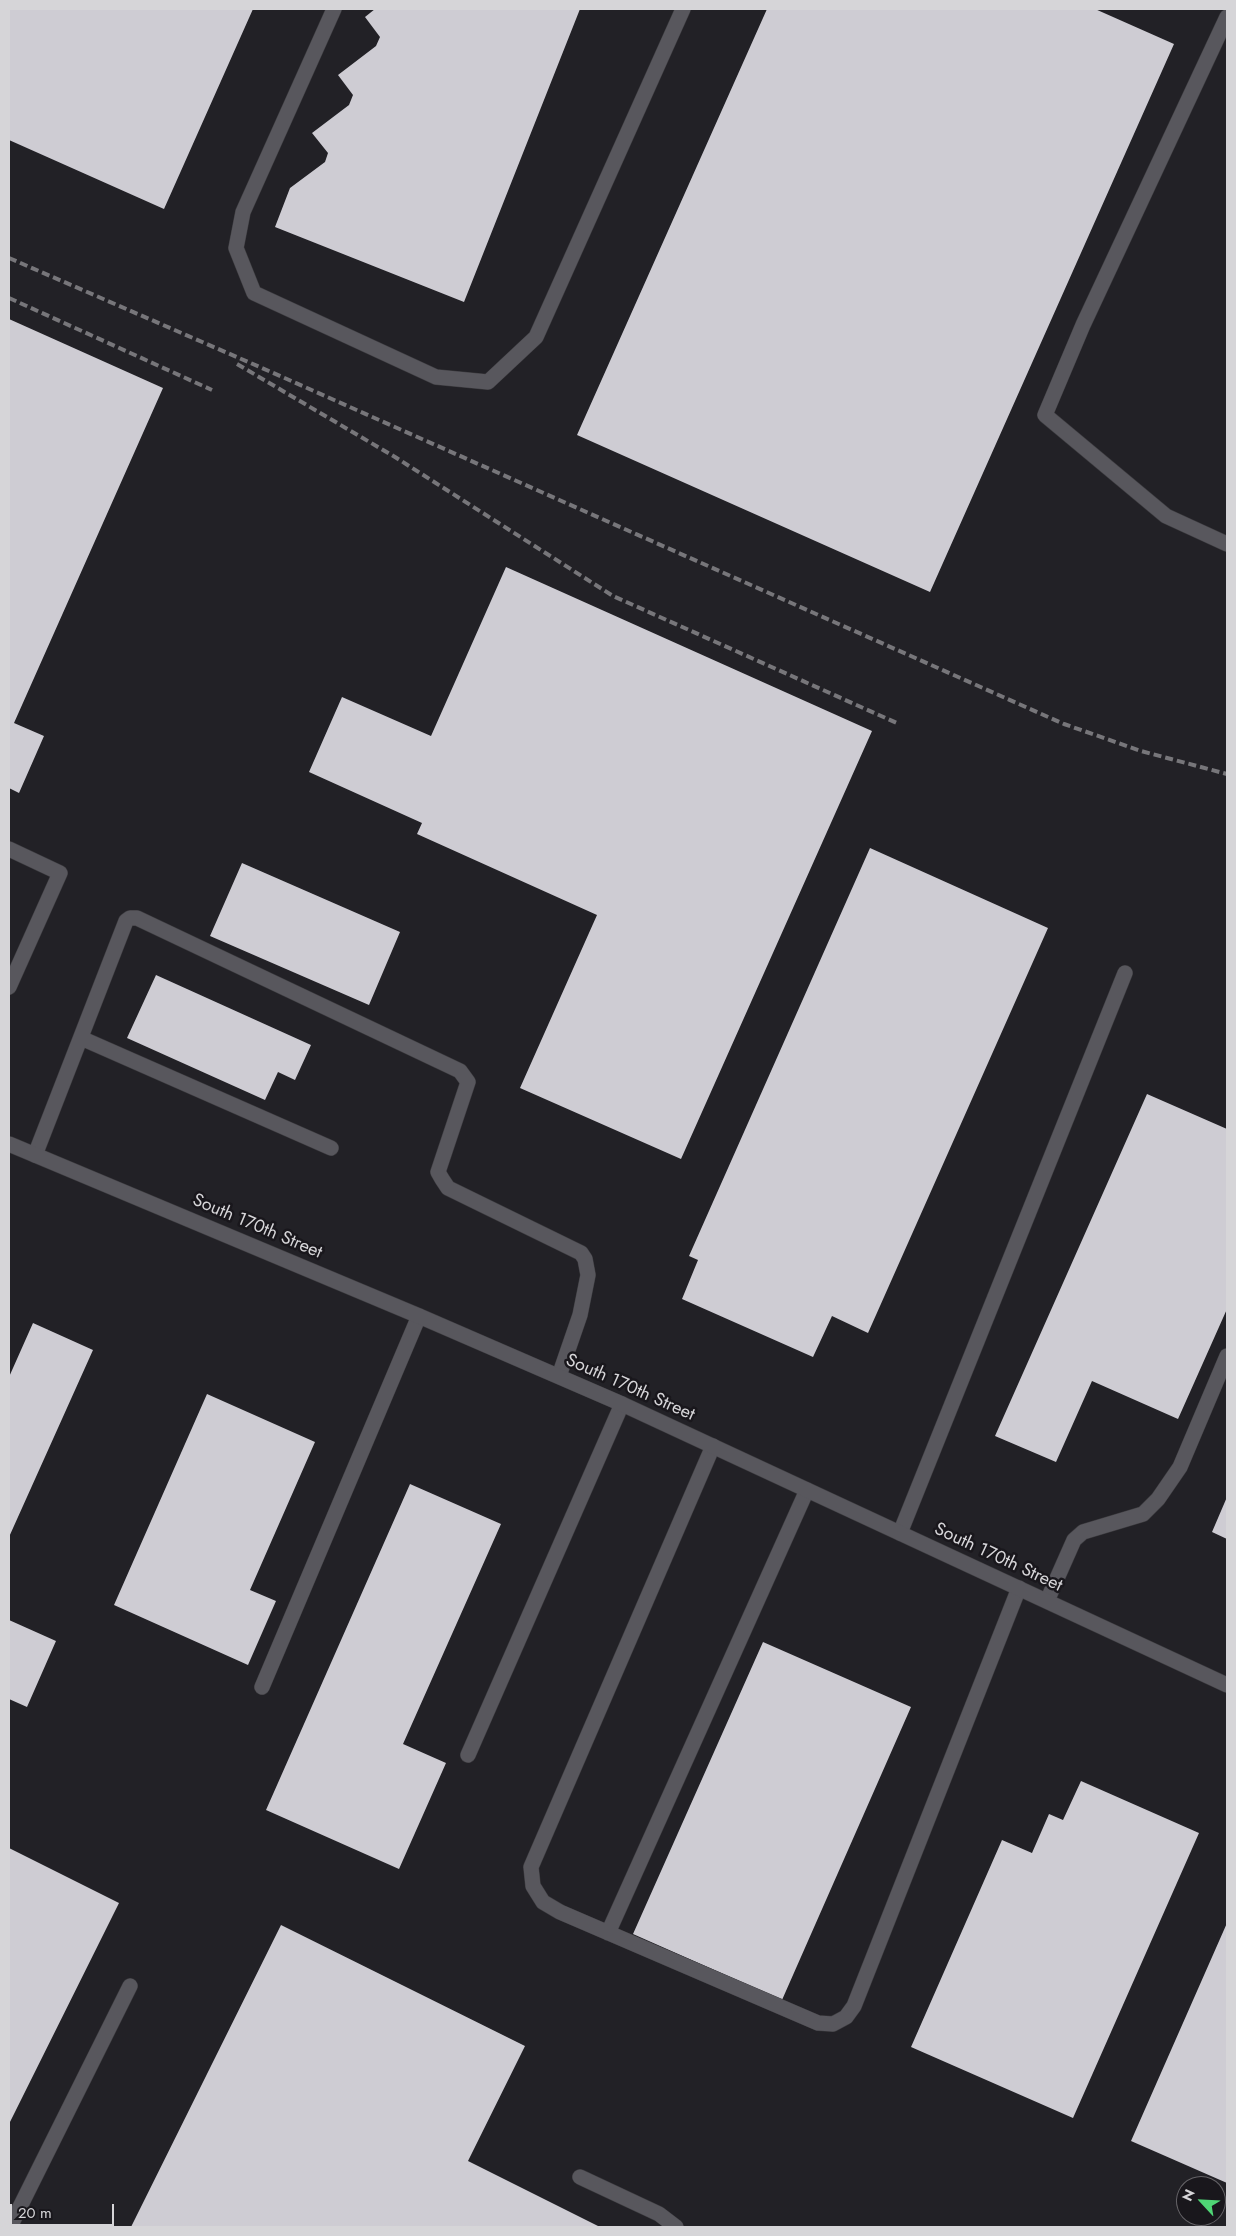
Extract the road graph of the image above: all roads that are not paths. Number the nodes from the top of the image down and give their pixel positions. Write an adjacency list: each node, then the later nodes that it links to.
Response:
1 (334, 9): 2 (street)
2 (683, 9)
3 (1227, 17): 4 (street)
4 (1227, 544)
5 (9, 849): 6 (street)
6 (12, 969): 8 (street)
7 (1125, 973): 19 (street)
8 (9, 987)
9 (81, 1038): 11 (street); 12 (street); 15 (street)
10 (9, 1144): 12 (street, South 170th Street)
11 (331, 1148)
12 (35, 1155): 13 (street, South 170th Street)
13 (419, 1316): 15 (street, South 170th Street); 23 (street)
14 (1227, 1356): 21 (street)
15 (559, 1376): 16 (street, South 170th Street)
16 (622, 1404): 17 (street, South 170th Street); 24 (street)
17 (713, 1446): 18 (street, South 170th Street); 25 (street)
18 (807, 1490): 19 (street, South 170th Street); 25 (street)
19 (900, 1532): 20 (street, South 170th Street)
20 (1019, 1588): 21 (street, South 170th Street); 25 (street)
21 (1047, 1601): 22 (street, South 170th Street)
22 (1227, 1685)
23 (262, 1687)
24 (468, 1755)
25 (608, 1933)
26 (130, 1986): 28 (street)
27 (580, 2177): 29 (street)
28 (10, 2227)
29 (676, 2227)

